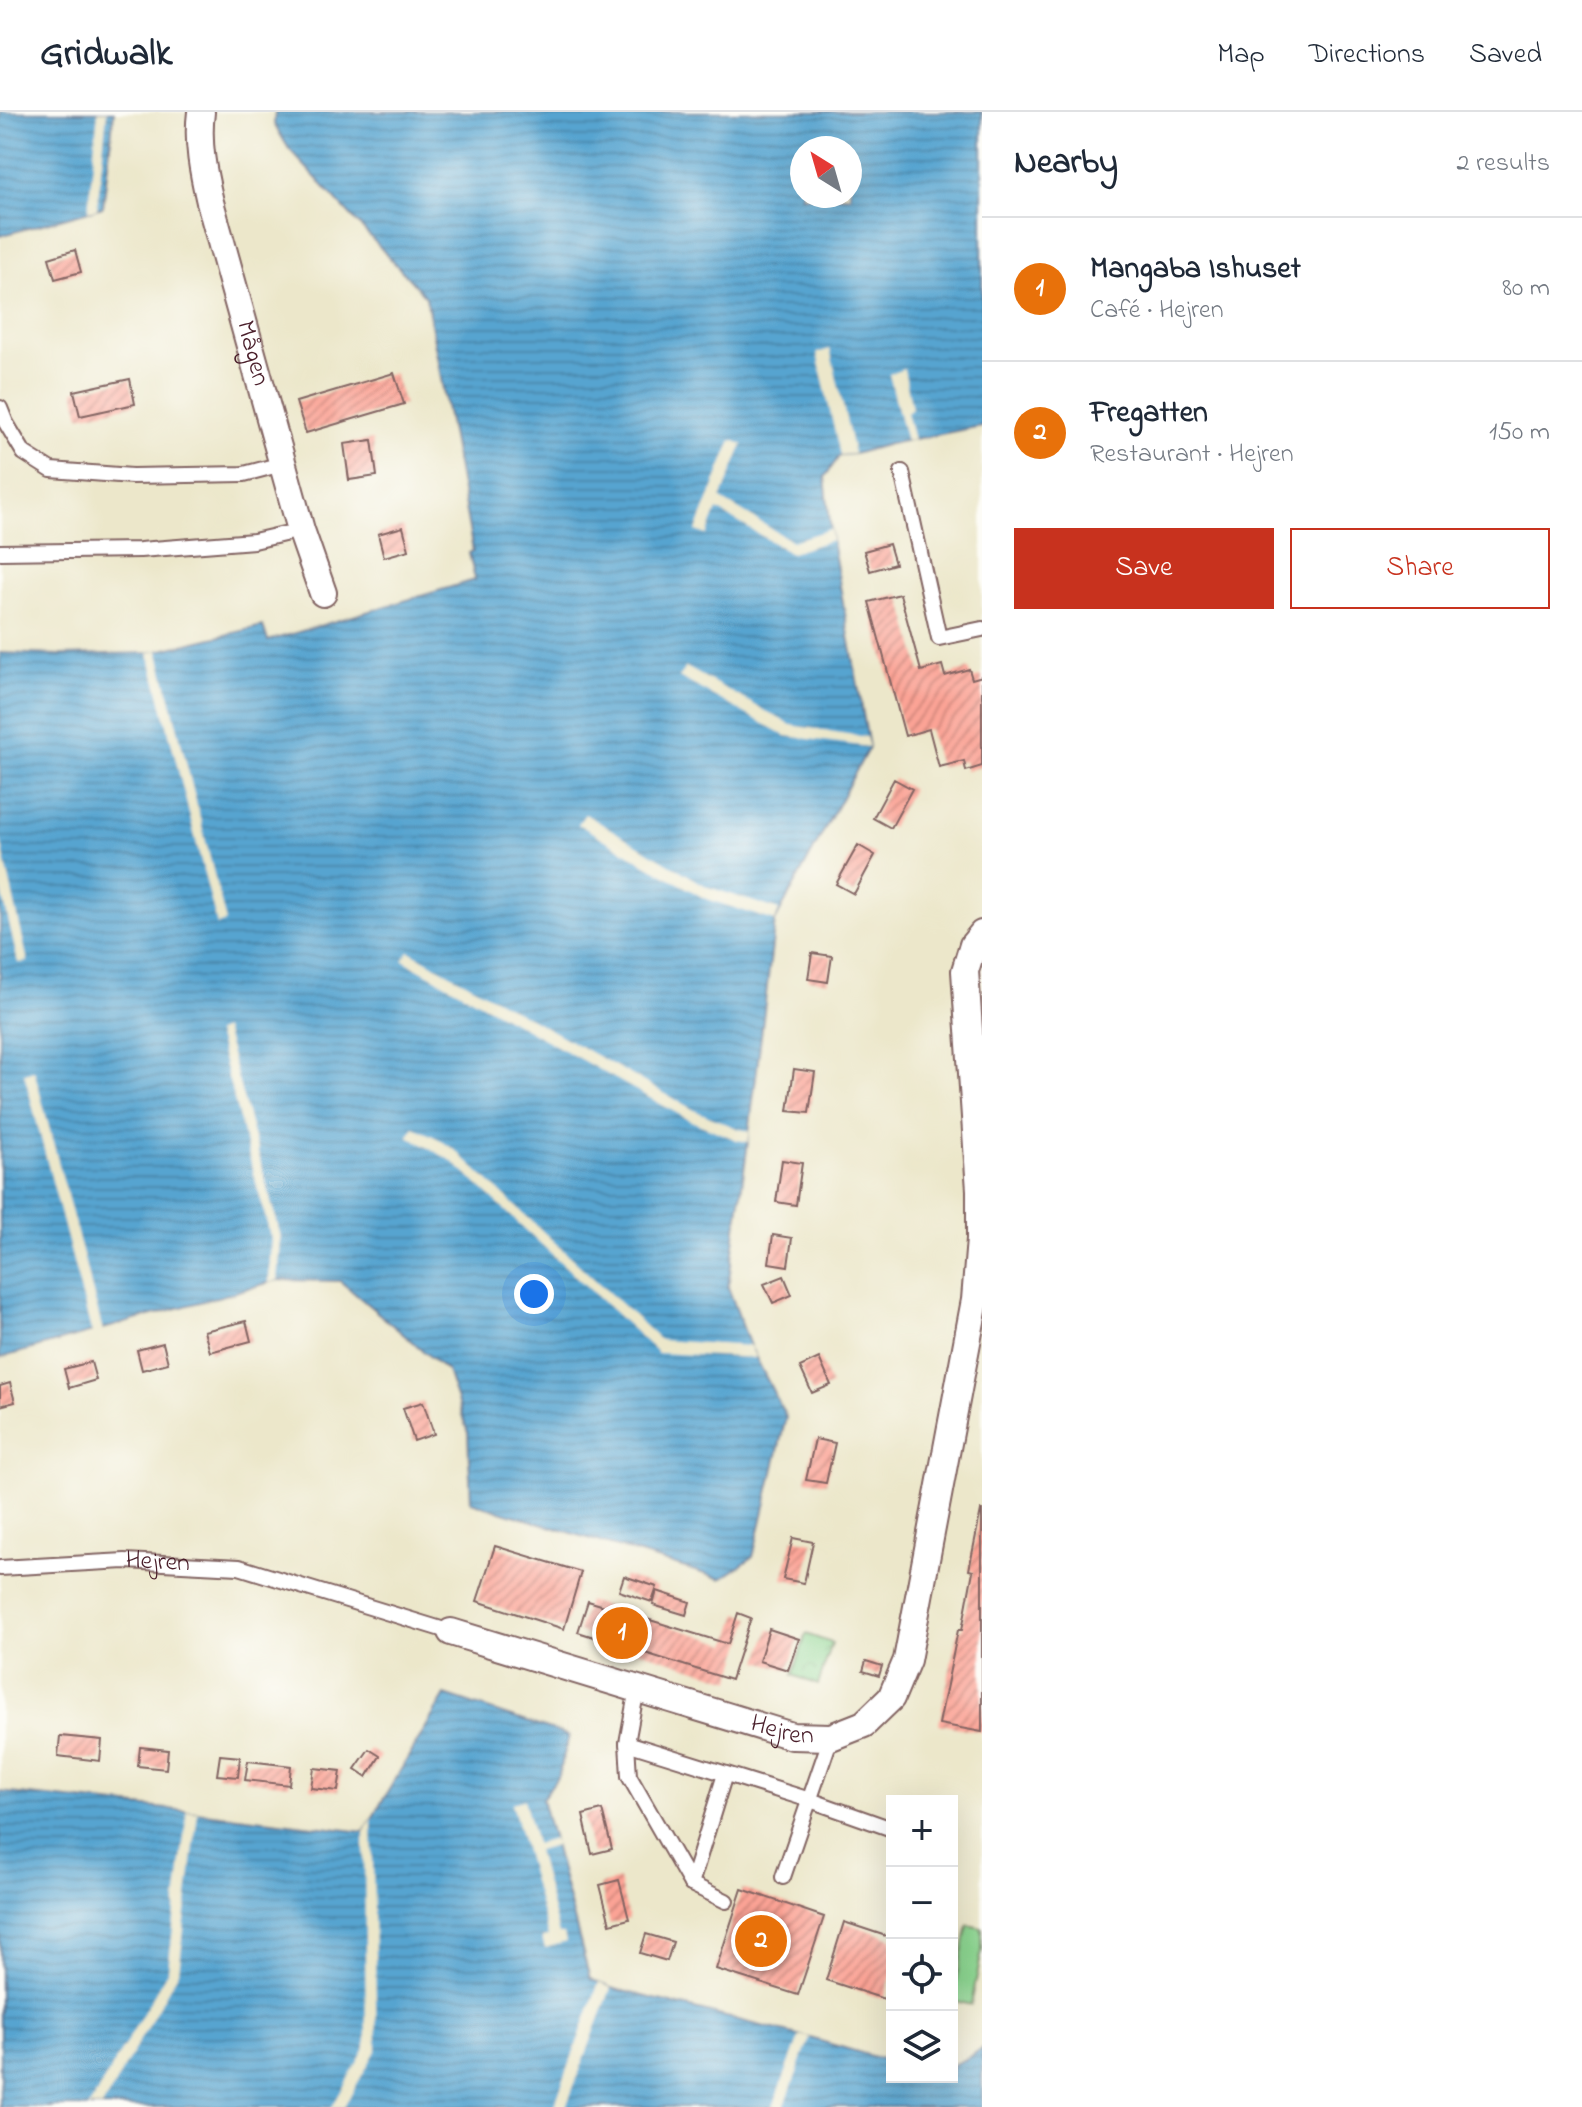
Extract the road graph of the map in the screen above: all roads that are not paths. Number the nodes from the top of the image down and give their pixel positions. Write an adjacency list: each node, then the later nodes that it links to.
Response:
1 (201, 112): 3 (street, Mågen)
2 (0, 408): 3 (lane)
3 (282, 464): 5 (street, Mågen)
4 (902, 472): 8 (lane)
5 (301, 530): 6 (lane); 7 (street, Mågen)
6 (0, 552)
7 (323, 593)
8 (982, 629)
9 (982, 934): 13 (street, Hejren)
10 (0, 1568): 11 (lane, Hejren)
11 (451, 1632): 12 (street, Hejren)
12 (637, 1688): 13 (street, Hejren); 14 (lane)
13 (831, 1737): 16 (lane)
14 (627, 1743): 15 (lane); 19 (lane)
15 (725, 1774): 16 (lane); 19 (lane)
16 (810, 1800): 17 (lane); 18 (lane)
17 (886, 1827)
18 (783, 1877)
19 (691, 1884): 20 (lane)
20 (726, 1901)

